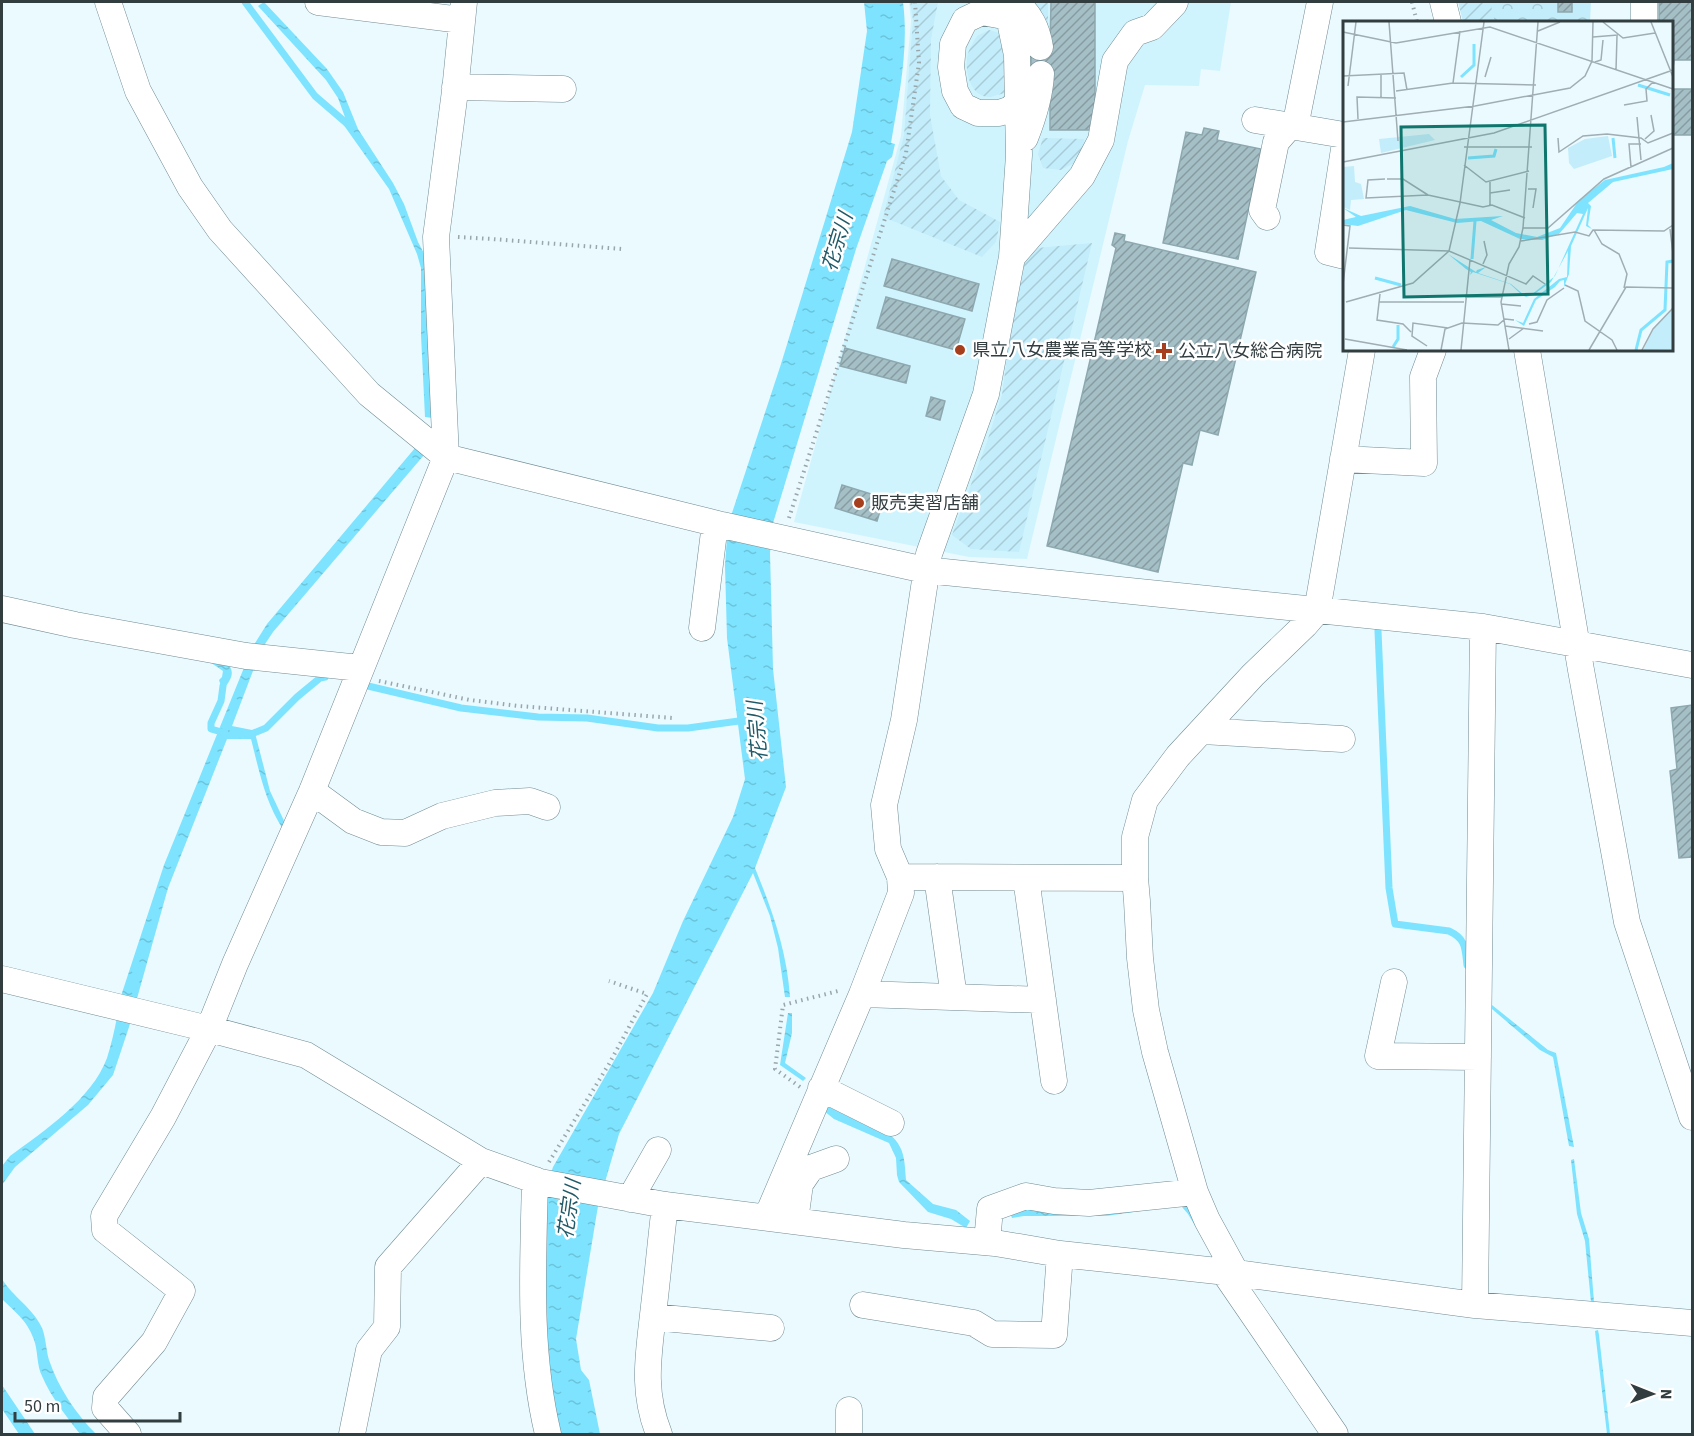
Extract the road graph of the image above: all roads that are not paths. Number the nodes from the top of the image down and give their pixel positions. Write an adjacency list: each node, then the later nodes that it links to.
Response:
1 (108, 2): 27 (street)
2 (318, 2): 8 (street)
3 (1175, 2): 23 (street)
4 (1320, 2): 17 (street)
5 (1443, 2): 9 (street)
6 (1644, 2): 10 (street)
7 (1009, 7): 11 (street); 15 (street); 15 (street)
8 (463, 11): 13 (street)
9 (1448, 21)
10 (1644, 21)
11 (1040, 47)
12 (1041, 74): 19 (street)
13 (455, 87): 14 (street); 27 (street)
14 (563, 89)
15 (1018, 102): 19 (street)
16 (1255, 120): 17 (street)
17 (1293, 126): 18 (street); 21 (street)
18 (1343, 135)
19 (1019, 155): 23 (street)
20 (1343, 155): 22 (street)
21 (1267, 217)
22 (1343, 256)
23 (1012, 257): 30 (street)
24 (1362, 351): 28 (street)
25 (1433, 351): 28 (street)
26 (1527, 351): 35 (street)
27 (446, 457): 29 (street); 37 (street)
28 (1343, 459): 32 (street)
29 (718, 525): 30 (street); 34 (street)
30 (925, 570): 32 (street); 42 (street)
31 (2, 609): 37 (street)
32 (1317, 611): 33 (street); 38 (street)
33 (1483, 627): 35 (street); 52 (street)
34 (702, 628)
35 (1577, 644): 36 (street); 55 (street)
36 (1692, 665)
37 (358, 672): 40 (street)
38 (1202, 731): 39 (street); 45 (street)
39 (1342, 739)
40 (312, 791): 41 (street); 51 (street)
41 (547, 807)
42 (900, 877): 43 (street); 48 (street)
43 (937, 877): 44 (street); 49 (street)
44 (1026, 878): 45 (street); 50 (street)
45 (1135, 878): 61 (street)
46 (2, 979): 51 (street)
47 (1394, 982): 52 (street)
48 (865, 985): 49 (street); 54 (street)
49 (954, 997): 50 (street)
50 (1043, 1000): 53 (street)
51 (209, 1029): 59 (street); 74 (street)
52 (1478, 1057): 70 (street)
53 (1054, 1080)
54 (818, 1093): 56 (street); 64 (street)
55 (1692, 1117)
56 (891, 1123)
57 (658, 1150): 62 (street)
58 (836, 1159): 65 (street)
59 (482, 1161): 60 (street); 75 (street)
60 (538, 1181): 62 (street); 76 (street)
61 (1195, 1192): 66 (street); 68 (street)
62 (620, 1197): 63 (street)
63 (664, 1204): 64 (street); 71 (street)
64 (767, 1217): 65 (street)
65 (795, 1221): 66 (street)
66 (987, 1242): 67 (street)
67 (1060, 1254): 68 (street); 69 (street)
68 (1230, 1273): 70 (street); 78 (street)
69 (863, 1305)
70 (1475, 1305): 72 (street)
71 (653, 1317): 73 (street); 77 (street)
72 (1692, 1323)
73 (771, 1328)
74 (128, 1434)
75 (352, 1434)
76 (548, 1434)
77 (659, 1434)
78 (1335, 1434)

